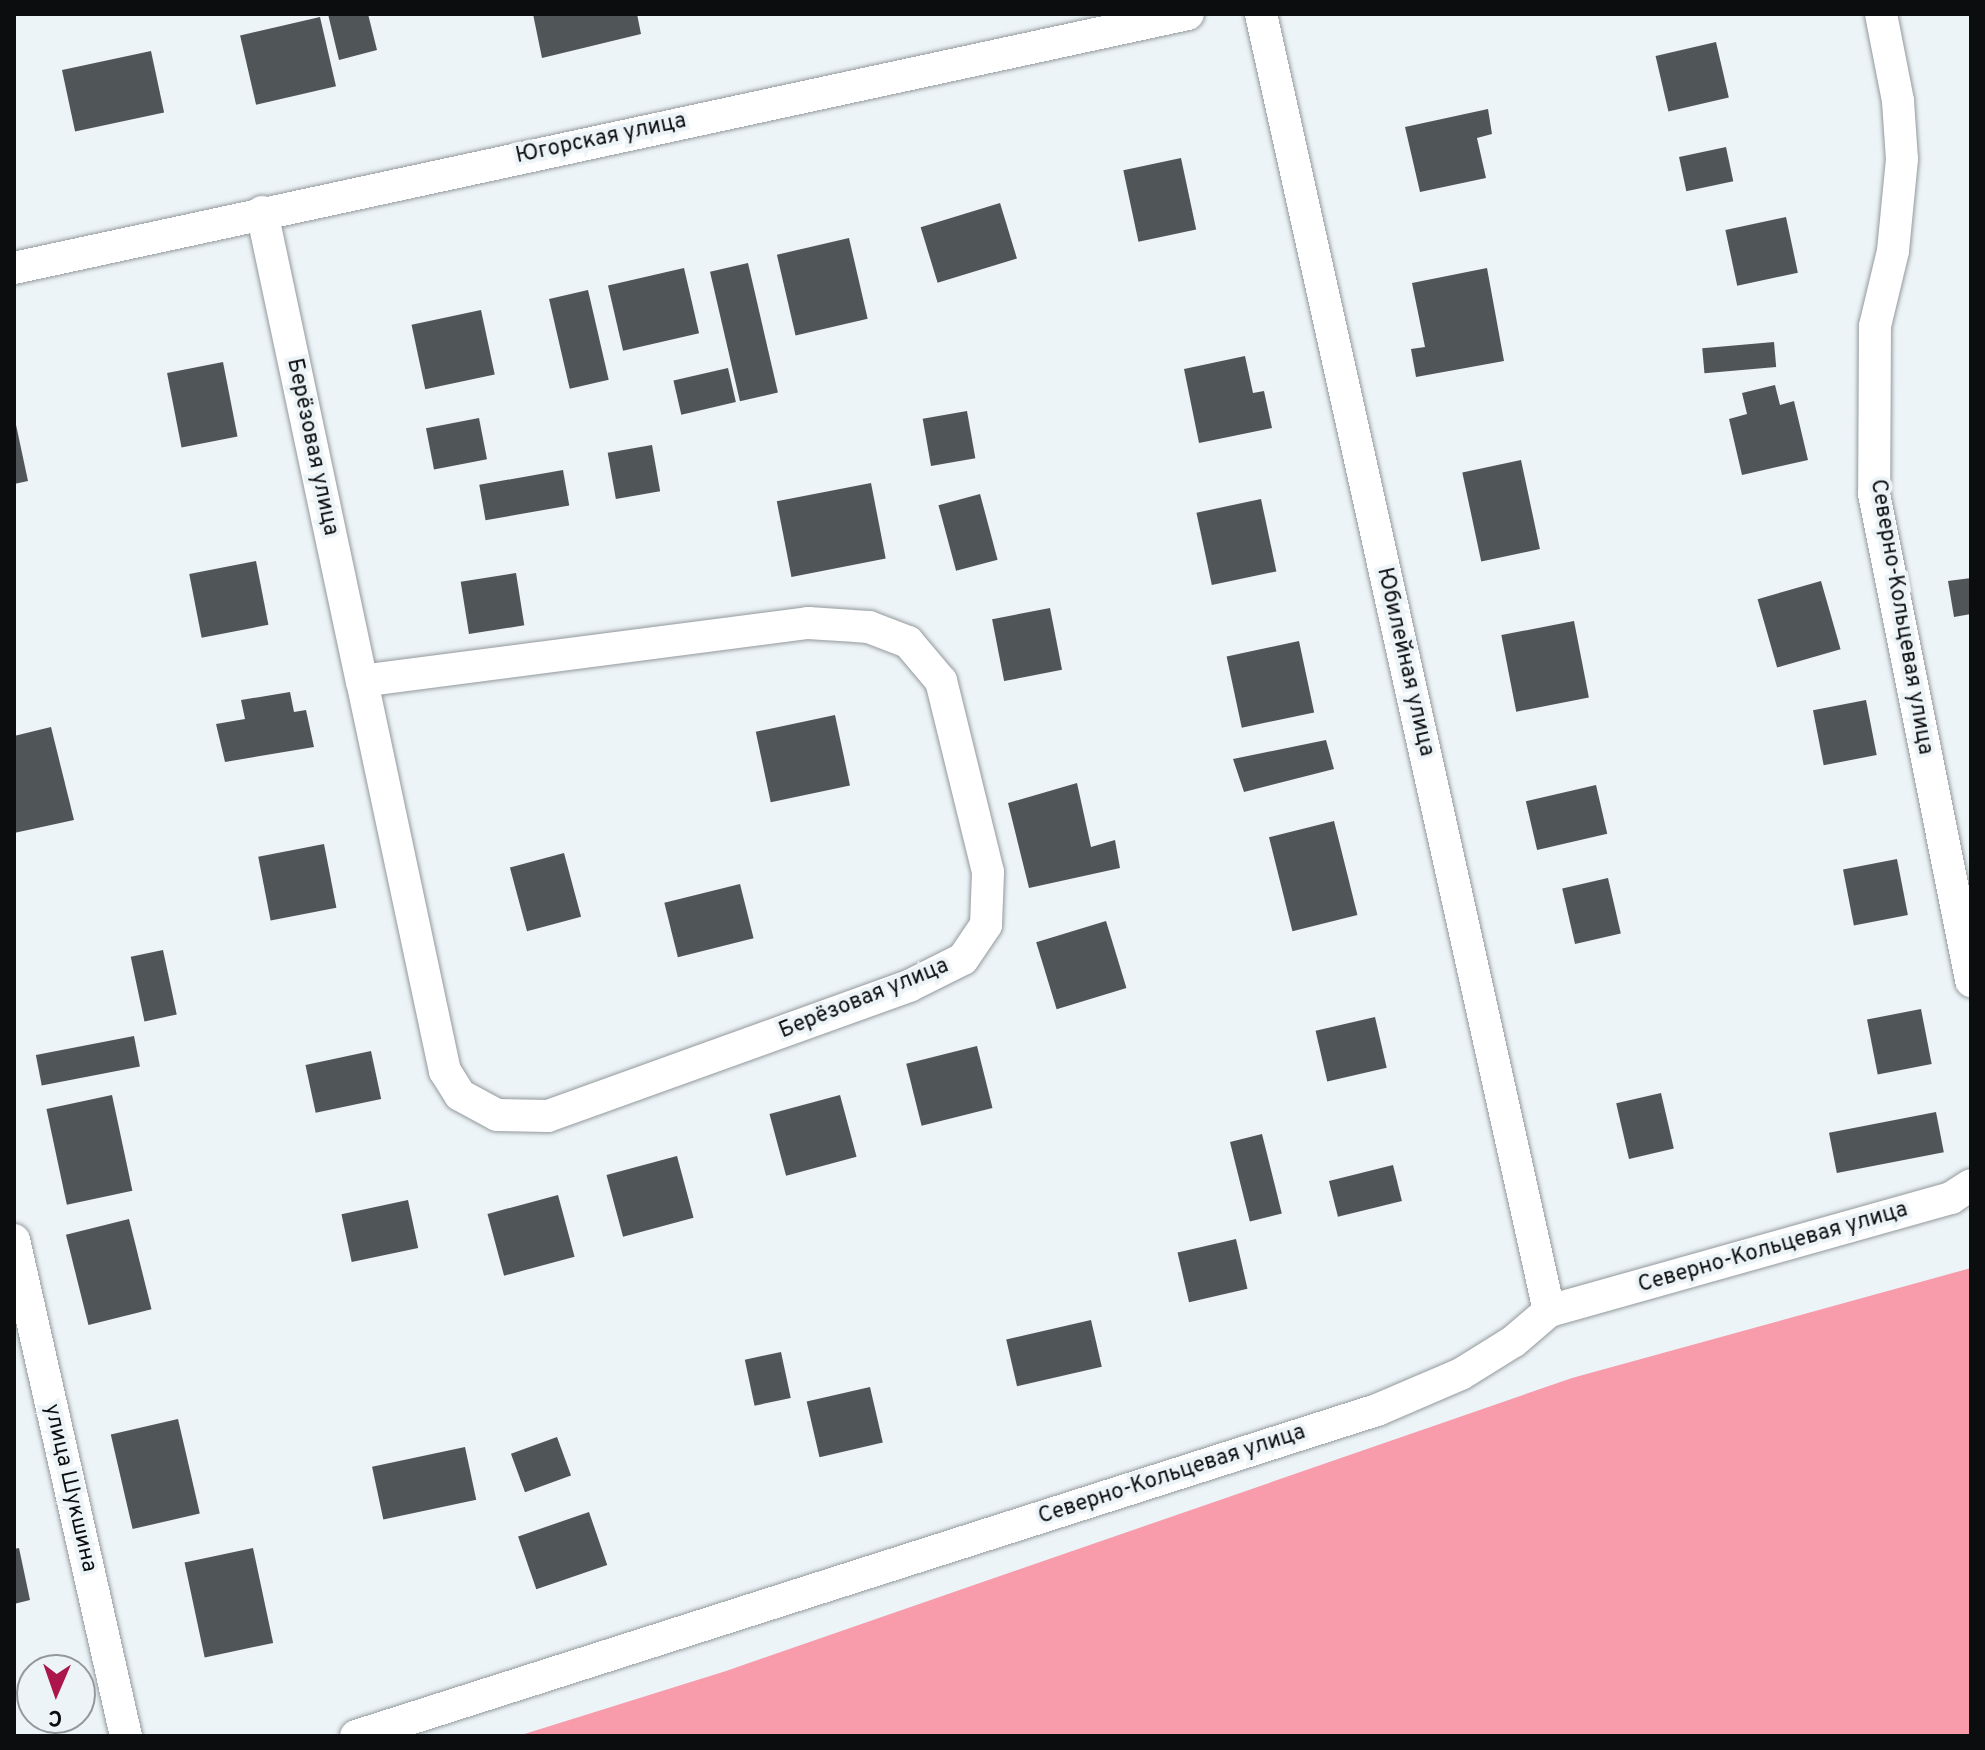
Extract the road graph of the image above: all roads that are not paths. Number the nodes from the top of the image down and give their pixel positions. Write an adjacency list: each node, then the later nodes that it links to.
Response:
1 (1188, 14): 4 (street, Югорская улица)
2 (1261, 14): 10 (street, Юбилейная улица)
3 (1881, 14): 7 (street, Северно-Кольцевая улица)
4 (262, 212): 5 (street, Югорская улица); 6 (street, Берёзовая улица)
5 (14, 268)
6 (362, 681): 6 (street, Берёзовая улица)
7 (1971, 981)
8 (1971, 1185): 10 (street, Северно-Кольцевая улица)
9 (14, 1240): 11 (street, улица Шукшина)
10 (1549, 1311): 12 (street, Северно-Кольцевая улица)
11 (126, 1736)
12 (356, 1736)

